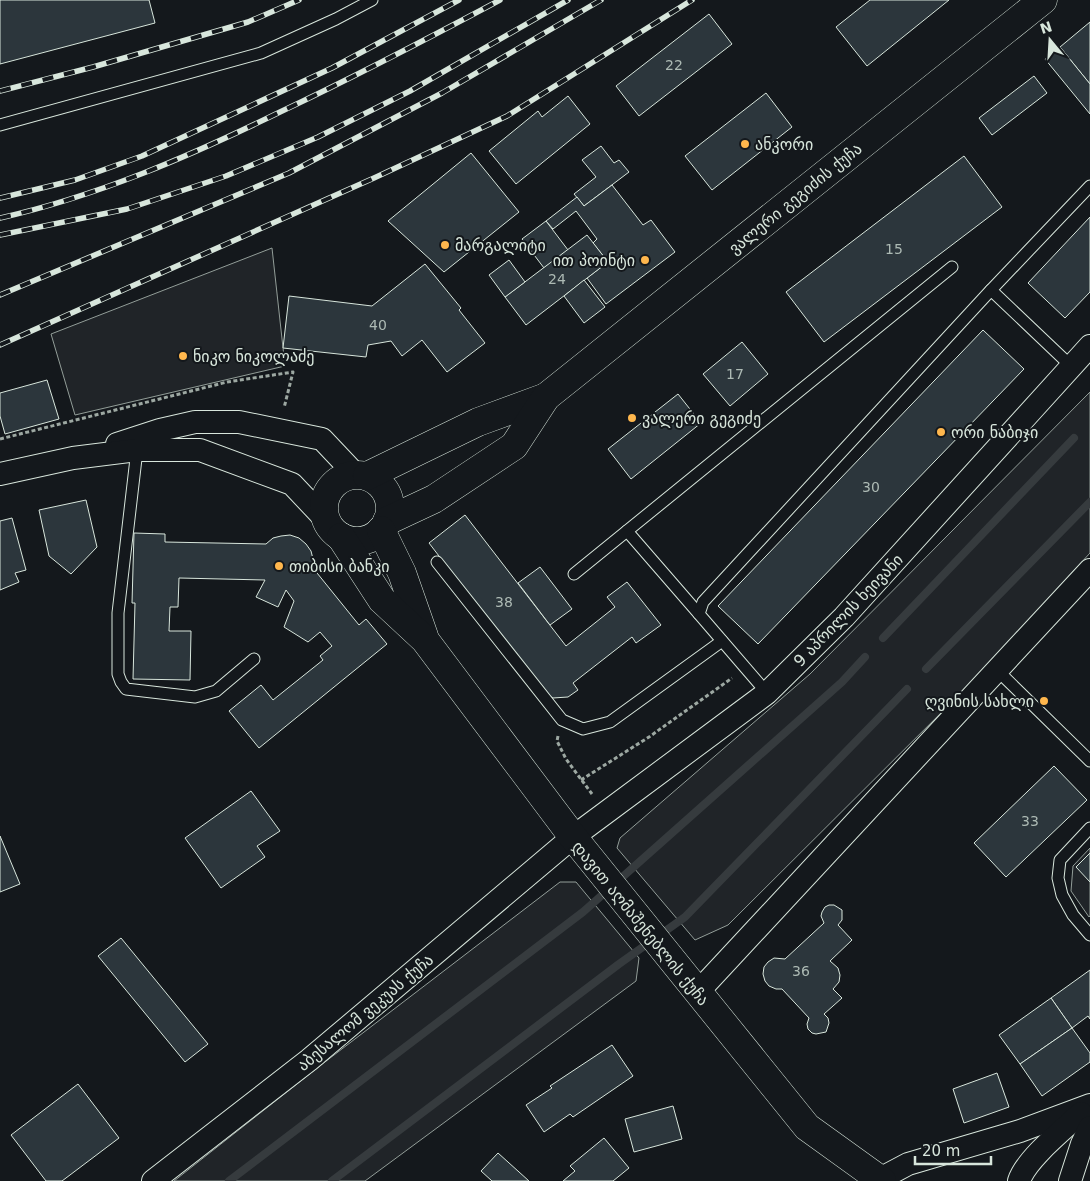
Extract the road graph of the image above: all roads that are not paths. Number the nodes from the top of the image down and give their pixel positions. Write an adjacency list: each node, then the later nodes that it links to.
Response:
1 (372, 0): 3 (lane)
2 (1043, 0): 9 (street, ვალერი გეგიძის ქუჩა)
3 (0, 125)
4 (1090, 186): 6 (lane)
5 (952, 267): 16 (lane)
6 (992, 290): 8 (lane); 20 (lane)
7 (1090, 346): 8 (street, 9 აპრილის ხეივანი)
8 (1071, 366): 25 (street, 9 აპრილის ხეივანი)
9 (546, 396): 13 (street, ვალერი გეგიძის ქუჩა); 14 (street, ვალერი გეგიძის ქუჩა)
10 (137, 450): 11 (street, დავით აღმაშენებლის ქუჩა); 15 (street, დავით აღმაშენებლის ქუჩა); 23 (lane)
11 (73, 458): 12 (street, დავით აღმაშენებლის ქუჩა); 13 (street, დავით აღმაშენებლის ქუჩა)
12 (0, 474)
13 (362, 476): 14 (street); 15 (street)
14 (384, 525): 15 (street); 21 (street, დავით აღმაშენებლის ქუჩა)
15 (334, 528): 21 (street, დავით აღმაშენებლის ქუჩა)
16 (627, 531): 19 (lane); 20 (lane)
17 (437, 562): 22 (lane)
18 (1090, 570): 24 (street)
19 (574, 574)
20 (699, 614): 22 (lane)
21 (425, 640): 28 (street, დავით აღმაშენებლის ქუჩა)
22 (722, 641): 25 (lane)
23 (254, 659)
24 (997, 670): 26 (lane); 30 (street)
25 (767, 693): 28 (street, 9 აპრილის ხეივანი)
26 (1090, 761)
27 (1090, 828): 29 (lane)
28 (572, 837): 30 (street, დავით აღმაშენებლის ქუჩა); 34 (street, აბესალომ ვეკუას ქუჩა)
29 (1090, 934)
30 (690, 983): 33 (street, დავით აღმაშენებლის ქუჩა)
31 (1090, 1105): 33 (street); 35 (street)
32 (1090, 1127): 36 (street)
33 (878, 1180)
34 (153, 1181)
35 (1019, 1181)
36 (1070, 1181)

